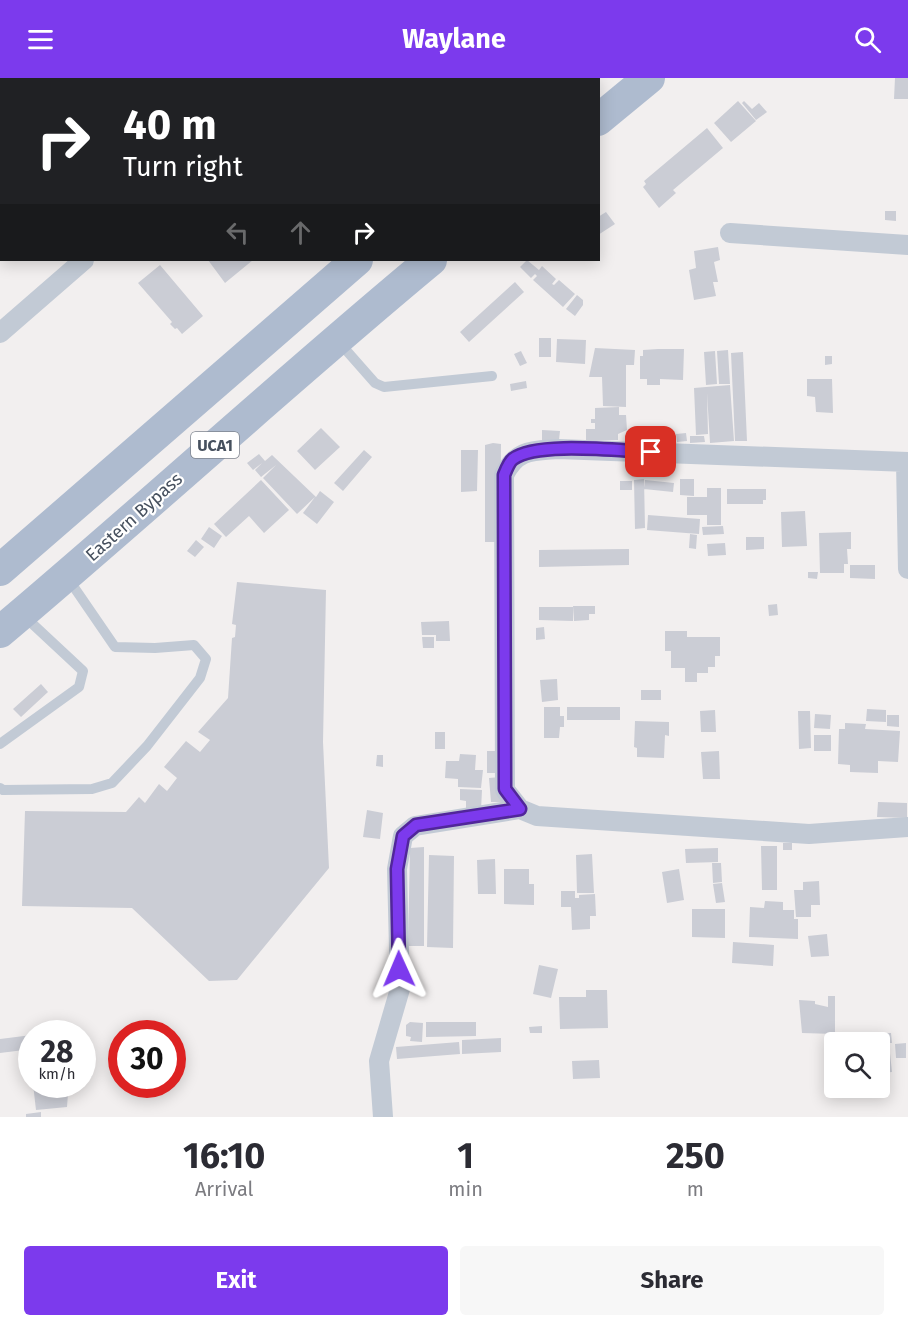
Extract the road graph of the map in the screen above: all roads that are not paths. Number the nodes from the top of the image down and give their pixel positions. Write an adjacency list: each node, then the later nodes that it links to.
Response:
1 (647, 79): 2 (main road)
2 (600, 118)
3 (730, 233): 4 (street)
4 (908, 245)
5 (83, 261): 8 (street)
6 (356, 261): 13 (main road, UCA1)
7 (430, 261): 9 (main road, Eastern Bypass / UCA1)
8 (0, 333)
9 (336, 339): 10 (lane); 14 (main road, Eastern Bypass / UCA1)
10 (492, 376)
11 (907, 462): 12 (street); 18 (street)
12 (908, 569)
13 (0, 570)
14 (67, 576): 15 (main road, Eastern Bypass / UCA1); 17 (lane)
15 (11, 623): 16 (lane)
16 (0, 744)
17 (0, 788)
18 (520, 809): 19 (street); 20 (street)
19 (908, 827)
20 (383, 1117)

